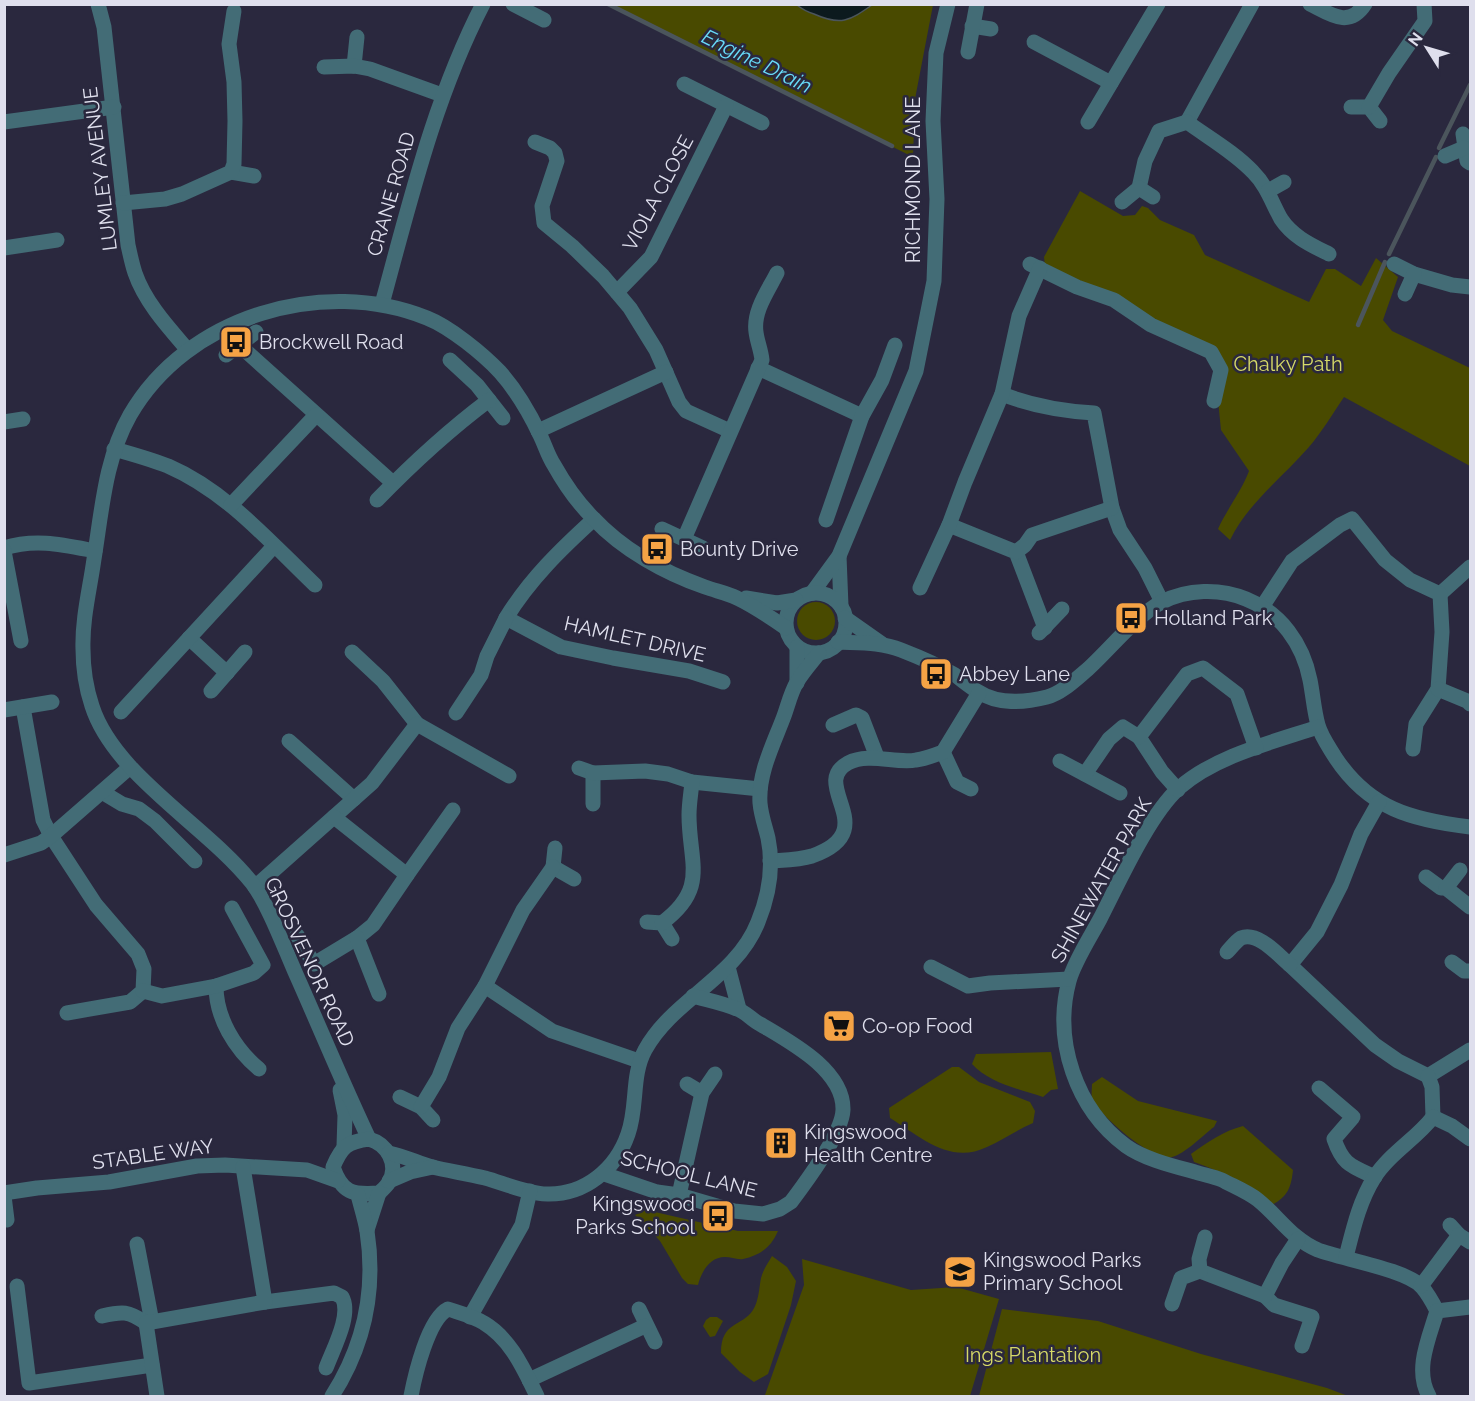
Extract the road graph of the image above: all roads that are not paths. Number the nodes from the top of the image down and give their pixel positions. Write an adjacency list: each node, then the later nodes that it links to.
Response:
1 (98, 4): 25 (street, LUMLEY AVENUE)
2 (483, 4): 22 (street, CRANE ROAD)
3 (513, 4): 12 (street)
4 (948, 4): 86 (street, RICHMOND LANE)
5 (976, 4): 13 (street)
6 (1158, 4): 20 (street)
7 (1252, 4): 30 (street)
8 (1310, 4): 9 (street)
9 (1365, 4)
10 (1424, 4): 26 (street)
11 (234, 11): 35 (street)
12 (544, 20)
13 (972, 26): 14 (street); 17 (street)
14 (991, 29)
15 (357, 37): 18 (street)
16 (1034, 42): 20 (street)
17 (968, 52)
18 (354, 66): 19 (street); 22 (street)
19 (324, 68)
20 (1111, 83): 29 (street)
21 (684, 84): 23 (street)
22 (442, 95): 52 (street, CRANE ROAD)
23 (726, 106): 31 (street); 50 (street, VIOLA CLOSE)
24 (1351, 106): 26 (street)
25 (114, 107): 28 (street); 42 (street, LUMLEY AVENUE)
26 (1369, 107): 27 (street)
27 (1380, 121)
28 (4, 122)
29 (1088, 122)
30 (1187, 122): 38 (street); 39 (street)
31 (762, 123)
32 (535, 142): 50 (street)
33 (1445, 156): 34 (street)
34 (1470, 163)
35 (231, 172): 36 (street); 42 (street)
36 (254, 176)
37 (1284, 182): 39 (street)
38 (1139, 188): 40 (street); 41 (street)
39 (1268, 191): 45 (street)
40 (1153, 196)
41 (1122, 202)
42 (123, 203): 56 (street, LUMLEY AVENUE)
43 (57, 240): 44 (street)
44 (4, 248)
45 (1329, 254)
46 (1394, 264): 48 (street)
47 (777, 273): 59 (street)
48 (1414, 274): 49 (street); 51 (street)
49 (1470, 287)
50 (616, 292): 60 (street)
51 (1405, 294)
52 (382, 304): 56 (street, GROSVENOR ROAD); 69 (street, GROSVENOR ROAD)
53 (255, 332): 54 (street)
54 (238, 345): 57 (street); 64 (street)
55 (895, 345): 65 (street)
56 (188, 350): 71 (street, GROSVENOR ROAD)
57 (226, 355)
58 (450, 360): 62 (street)
59 (758, 368): 65 (street); 70 (street)
60 (666, 372): 69 (street); 70 (street)
61 (1002, 394): 63 (street); 75 (street); 78 (street)
62 (489, 400): 66 (street); 72 (street)
63 (1214, 401)
64 (316, 415): 72 (street); 74 (street)
65 (862, 416): 77 (street)
66 (503, 418)
67 (23, 419): 68 (street)
68 (4, 422)
69 (538, 431): 76 (street, GROSVENOR ROAD)
70 (730, 431): 80 (street)
71 (114, 449): 74 (street); 84 (street, GROSVENOR ROAD)
72 (393, 483): 73 (street)
73 (377, 500)
74 (231, 506): 81 (street)
75 (1112, 508): 85 (street); 94 (street)
76 (594, 519): 92 (street, GROSVENOR ROAD); 98 (street)
77 (826, 520)
78 (950, 525): 85 (street); 89 (street)
79 (662, 529): 80 (street)
80 (684, 539): 82 (street)
81 (274, 546): 88 (street); 100 (street)
82 (703, 548)
83 (4, 549): 84 (street); 101 (street)
84 (95, 551): 130 (street, GROSVENOR ROAD)
85 (1016, 552): 96 (street)
86 (840, 556): 90 (street, RICHMOND LANE); 97 (street, RICHMOND LANE)
87 (1470, 567): 91 (street)
88 (315, 585)
89 (920, 588)
90 (812, 593): 93 (street); 97 (street)
91 (1440, 594): 95 (street); 111 (street)
92 (734, 597): 93 (street, GROSVENOR ROAD); 99 (street, GROSVENOR ROAD)
93 (796, 600): 99 (street)
94 (1162, 602): 95 (street); 113 (street)
95 (1262, 606): 122 (street)
96 (1062, 609)
97 (843, 612): 102 (street); 103 (street)
98 (506, 618): 109 (street, HAMLET DRIVE); 119 (street)
99 (786, 628): 104 (street)
100 (189, 638): 108 (street); 118 (street)
101 (21, 641)
102 (838, 642): 103 (street); 107 (street)
103 (882, 644): 113 (street)
104 (797, 647): 107 (street); 110 (street)
105 (245, 652): 108 (street)
106 (352, 652): 120 (street)
107 (819, 653): 110 (street)
108 (227, 673): 112 (street)
109 (723, 682)
110 (796, 683): 134 (street)
111 (1438, 689): 115 (street); 126 (street)
112 (211, 690)
113 (979, 693): 127 (street)
114 (52, 702): 116 (street)
115 (1470, 704)
116 (23, 707): 117 (street); 145 (street)
117 (4, 710)
118 (121, 712)
119 (456, 713)
120 (417, 724): 132 (street); 139 (street)
121 (833, 725): 128 (street)
122 (1318, 727): 125 (street, SHINEWATER PARK); 140 (street)
123 (1139, 736): 125 (street); 131 (street); 136 (street)
124 (289, 741): 139 (street)
125 (1257, 748): 136 (street, SHINEWATER PARK)
126 (1413, 749)
127 (943, 752): 128 (street); 135 (street)
128 (878, 757): 149 (street)
129 (1060, 761): 131 (street)
130 (130, 767): 137 (street); 155 (street, GROSVENOR ROAD)
131 (1085, 774): 138 (street)
132 (509, 776)
133 (692, 782): 134 (street); 141 (street); 161 (street)
134 (760, 789): 149 (street)
135 (971, 789)
136 (1178, 790): 168 (street, SHINEWATER PARK)
137 (102, 792): 145 (street); 148 (street)
138 (1120, 793)
139 (354, 799): 143 (street)
140 (1379, 802): 144 (street); 164 (street)
141 (593, 804)
142 (453, 810): 152 (street)
143 (334, 817): 152 (street); 155 (street)
144 (1470, 827)
145 (51, 836): 147 (street); 171 (street)
146 (555, 848): 150 (street)
147 (4, 855)
148 (195, 861)
149 (770, 861): 165 (street)
150 (554, 867): 154 (street); 170 (street)
151 (1460, 870): 156 (street)
152 (407, 876): 160 (street)
153 (1426, 877): 156 (street)
154 (574, 879)
155 (255, 886): 179 (street, GROSVENOR ROAD)
156 (1446, 888): 157 (street)
157 (1470, 907)
158 (232, 908): 169 (street)
159 (297, 935): 160 (street)
160 (357, 938): 172 (street)
161 (672, 939)
162 (1227, 952): 164 (street)
163 (1452, 962): 167 (street)
164 (1290, 965): 181 (street)
165 (728, 967): 173 (street); 174 (street)
166 (932, 967): 168 (street)
167 (1470, 971)
168 (1070, 979): 208 (street, SHINEWATER PARK)
169 (216, 986): 171 (street); 178 (street)
170 (485, 986): 177 (street); 186 (street)
171 (143, 991): 175 (street)
172 (379, 994)
173 (693, 996): 174 (street, SCHOOL LANE); 177 (street)
174 (739, 1009): 203 (street, SCHOOL LANE)
175 (67, 1013)
176 (1470, 1050): 181 (street)
177 (639, 1061): 196 (street)
178 (259, 1069)
179 (336, 1069): 189 (street, GROSVENOR ROAD); 191 (street, GROSVENOR ROAD)
180 (715, 1074): 184 (street)
181 (1428, 1076): 187 (street)
182 (687, 1084): 184 (street)
183 (1319, 1088): 197 (street)
184 (702, 1093): 203 (street)
185 (400, 1097): 186 (street)
186 (421, 1107): 188 (street)
187 (1432, 1117): 190 (street); 197 (street)
188 (433, 1120)
189 (369, 1139): 191 (street); 192 (street)
190 (1470, 1139)
191 (342, 1149): 195 (street); 198 (street)
192 (389, 1153): 194 (street); 199 (street)
193 (243, 1167): 195 (street, STABLE WAY); 201 (street, STABLE WAY); 215 (street)
194 (433, 1167): 199 (street); 200 (street)
195 (307, 1170): 198 (street, STABLE WAY)
196 (604, 1174): 200 (street); 203 (street, SCHOOL LANE)
197 (1375, 1177): 210 (street)
198 (338, 1181): 202 (street)
199 (384, 1187): 202 (street); 205 (street)
200 (530, 1191): 221 (street)
201 (4, 1194): 204 (street, STABLE WAY)
202 (358, 1195): 205 (street)
203 (679, 1195)
204 (7, 1220)
205 (367, 1231): 231 (street)
206 (1460, 1234): 213 (street)
207 (1205, 1237): 211 (street)
208 (1298, 1239): 210 (street, SHINEWATER PARK); 214 (street)
209 (137, 1244): 222 (street)
210 (1346, 1257): 213 (street, SHINEWATER PARK)
211 (1200, 1271): 214 (street); 216 (street)
212 (17, 1286): 229 (street)
213 (1421, 1286): 219 (street)
214 (1265, 1296): 225 (street)
215 (265, 1302): 222 (street); 227 (street)
216 (1172, 1304)
217 (1470, 1306): 219 (street)
218 (639, 1309): 223 (street)
219 (1437, 1311): 234 (street)
220 (102, 1316): 222 (street)
221 (470, 1317): 228 (street); 232 (street)
222 (149, 1323): 226 (street)
223 (645, 1326): 224 (street); 228 (street)
224 (655, 1342)
225 (1302, 1346)
226 (152, 1365): 229 (street); 230 (street)
227 (326, 1368)
228 (529, 1380): 233 (street)
229 (30, 1390)
230 (157, 1396)
231 (332, 1396)
232 (411, 1396)
233 (537, 1396)
234 (1429, 1396)

